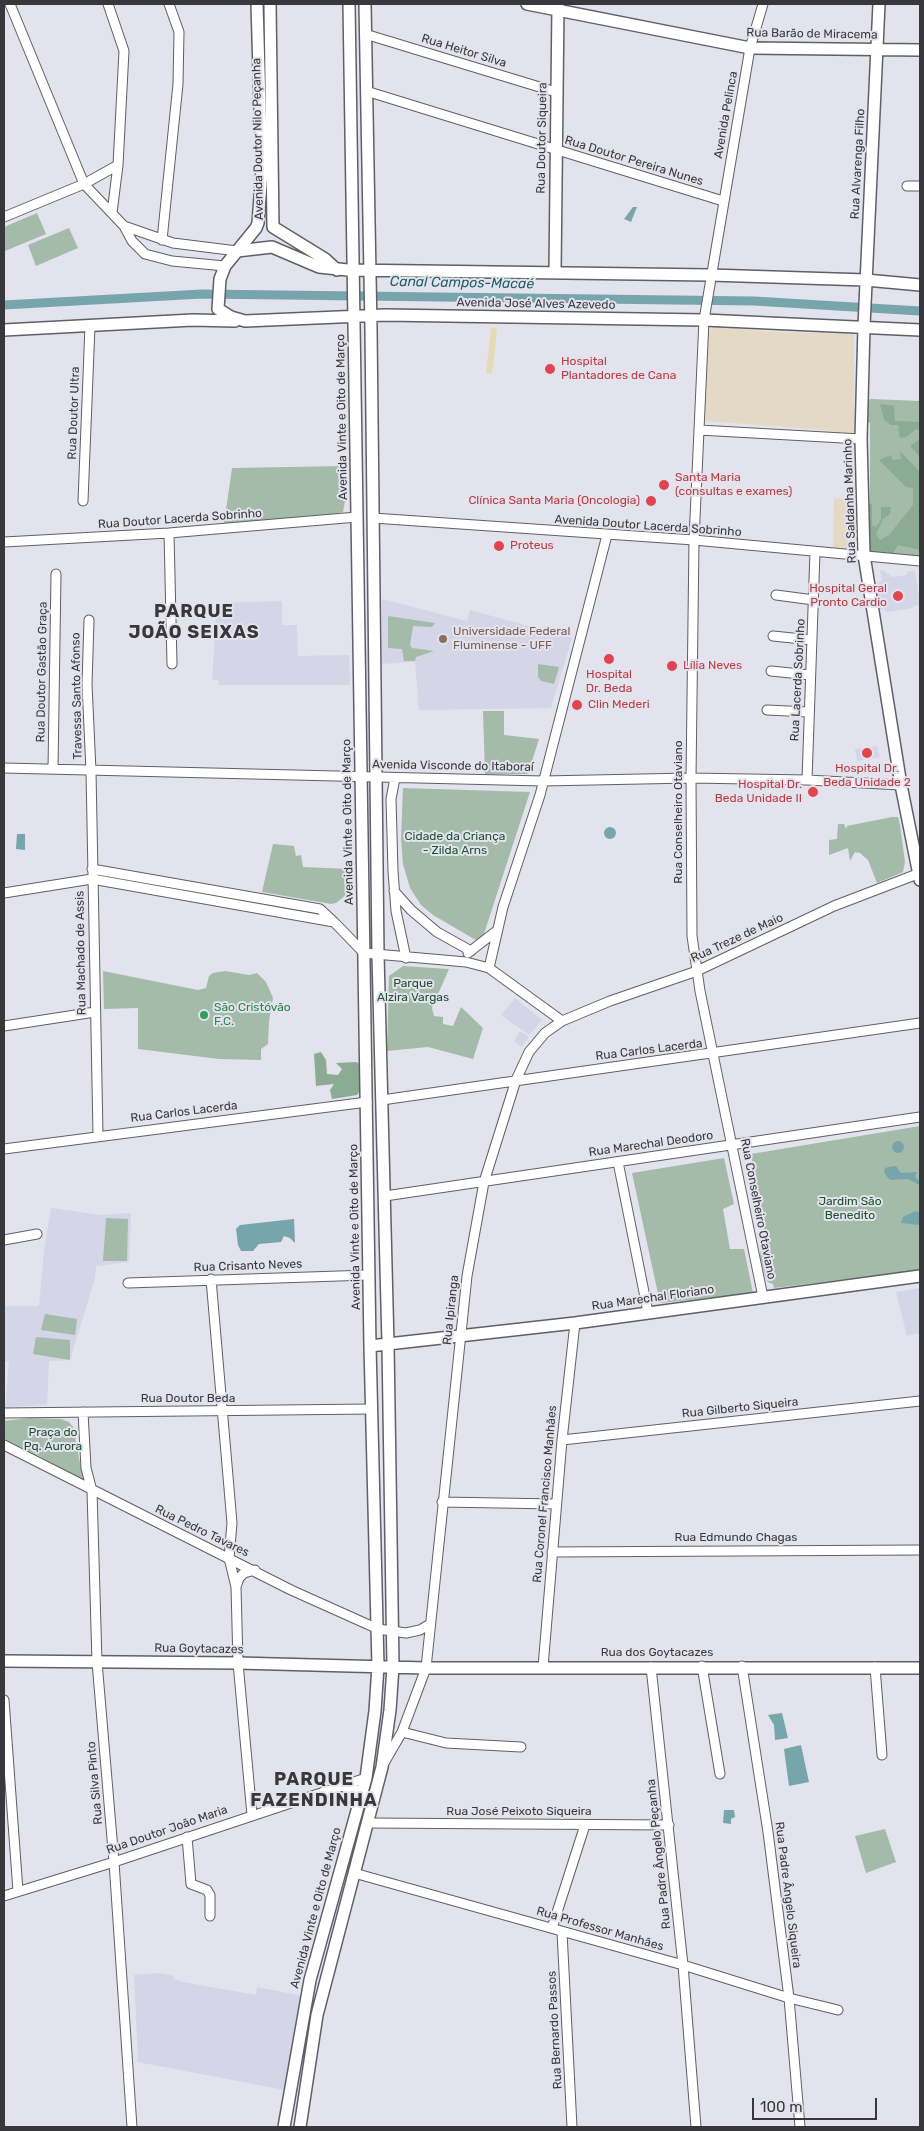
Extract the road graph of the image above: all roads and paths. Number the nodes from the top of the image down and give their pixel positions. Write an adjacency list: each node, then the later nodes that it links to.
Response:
1 (10, 4): 20 (street)
2 (108, 4): 19 (street)
3 (168, 4): 29 (street)
4 (257, 4): 26 (main road, Avenida Doutor Nilo Peçanha)
5 (270, 4): 28 (main road, Avenida Doutor Nilo Peçanha)
6 (349, 4): 38 (main road)
7 (365, 4): 12 (main road)
8 (527, 4): 11 (main road, Rua Barão de Miracema)
9 (762, 4): 13 (street, Avenida Pelinca)
10 (879, 4): 14 (main road, Rua Alvarenga Filho)
11 (558, 7): 13 (main road, Rua Barão de Miracema); 17 (main road, Rua Doutor Siqueira)
12 (365, 34): 16 (main road); 17 (street, Rua Heitor Silva)
13 (750, 48): 14 (main road, Rua Barão de Miracema); 23 (street, Avenida Pelinca)
14 (878, 50): 15 (main road, Rua Barão de Miracema); 39 (main road, Rua Alvarenga Filho)
15 (920, 50)
16 (366, 92): 18 (street, Rua Doutor Pereira Nunes); 36 (main road)
17 (556, 92): 18 (main road, Rua Doutor Siqueira)
18 (556, 150): 23 (street, Rua Doutor Pereira Nunes); 35 (main road, Rua Doutor Siqueira)
19 (118, 165): 20 (street); 24 (street)
20 (84, 184): 24 (street); 25 (street)
21 (908, 186): 22 (street)
22 (920, 186)
23 (723, 201): 37 (street, Avenida Pelinca)
24 (112, 213): 27 (street)
25 (4, 217)
26 (258, 222): 28 (main road); 31 (main road)
27 (124, 226): 29 (street); 32 (street)
28 (274, 227): 34 (main road, Avenida Doutor Nilo Peçanha)
29 (162, 240): 30 (street)
30 (172, 243): 31 (street); 32 (street)
31 (237, 251): 33 (main road); 34 (main road)
32 (172, 261): 33 (street)
33 (225, 266): 41 (main road)
34 (337, 270): 38 (main road)
35 (555, 272): 36 (main road); 37 (main road)
36 (370, 275): 38 (main road); 42 (main road)
37 (710, 275): 39 (main road); 45 (street, Avenida Pelinca)
38 (353, 276): 43 (main road, Avenida Vinte e Oito de Março)
39 (866, 280): 40 (main road); 48 (main road, Rua Alvarenga Filho)
40 (920, 285)
41 (219, 306): 44 (main road); 46 (main road, Avenida José Alves Azevedo)
42 (371, 310): 43 (main road, Avenida José Alves Azevedo); 45 (main road, Avenida José Alves Azevedo); 55 (main road)
43 (354, 311): 46 (main road, Avenida José Alves Azevedo); 54 (main road, Avenida Vinte e Oito de Março)
44 (193, 320): 46 (main road); 47 (main road)
45 (704, 320): 48 (main road, Avenida José Alves Azevedo); 51 (street, Rua Conselheiro Otaviano)
46 (245, 321)
47 (90, 326): 49 (main road); 53 (street, Rua Doutor Ultra)
48 (864, 326): 50 (main road, Avenida José Alves Azevedo); 52 (main road, Rua Saldanha Marinho)
49 (4, 330)
50 (920, 330)
51 (699, 430): 52 (street); 58 (street, Rua Conselheiro Otaviano)
52 (861, 438): 61 (main road, Rua Saldanha Marinho)
53 (83, 501)
54 (357, 517): 56 (street, Rua Doutor Lacerda Sobrinho); 77 (main road, Avenida Vinte e Oito de Março)
55 (374, 518): 57 (street, Avenida Doutor Lacerda Sobrinho); 78 (main road)
56 (169, 533): 59 (street, Rua Doutor Lacerda Sobrinho); 69 (street)
57 (607, 535): 58 (street, Avenida Doutor Lacerda Sobrinho); 82 (street)
58 (694, 540): 60 (street, Avenida Doutor Lacerda Sobrinho); 80 (street, Rua Conselheiro Otaviano)
59 (4, 542)
60 (816, 552): 61 (street, Avenida Doutor Lacerda Sobrinho); 65 (street, Rua Lacerda Sobrinho)
61 (864, 555): 62 (street, Avenida Doutor Lacerda Sobrinho); 83 (main road, Rua Saldanha Marinho)
62 (920, 561)
63 (56, 574): 75 (street, Rua Doutor Gastão Graça)
64 (776, 595): 65 (street)
65 (814, 600): 68 (street, Rua Lacerda Sobrinho)
66 (89, 620): 76 (street, Travessa Santo Afonso)
67 (773, 636): 68 (street)
68 (812, 640): 71 (street, Rua Lacerda Sobrinho)
69 (172, 664)
70 (771, 671): 71 (street)
71 (810, 674): 73 (street, Rua Lacerda Sobrinho)
72 (767, 710): 73 (street)
73 (808, 712): 81 (street, Rua Lacerda Sobrinho)
74 (4, 768): 75 (street, Avenida Visconde do Itaboraí)
75 (52, 769): 76 (street, Avenida Visconde do Itaboraí)
76 (91, 770): 77 (street, Avenida Visconde do Itaboraí); 84 (street, Rua Machado de Assis)
77 (361, 777): 78 (street, Avenida Visconde do Itaboraí); 94 (main road, Avenida Vinte e Oito de Março)
78 (376, 777): 79 (street, Avenida Visconde do Itaboraí); 95 (main road)
79 (395, 778): 82 (street, Avenida Visconde do Itaboraí); 87 (street)
80 (691, 778): 81 (street, Avenida Visconde do Itaboraí); 82 (street, Avenida Visconde do Itaboraí); 99 (street, Rua Conselheiro Otaviano)
81 (807, 780): 83 (street, Avenida Visconde do Itaboraí)
82 (543, 781): 92 (street)
83 (901, 785): 85 (main road, Rua Saldanha Marinho)
84 (92, 868): 86 (street, Rua Machado de Assis); 89 (street)
85 (920, 875): 99 (street, Rua Treze de Maio)
86 (92, 879): 88 (street); 90 (street); 100 (street, Rua Machado de Assis)
87 (394, 891): 93 (street); 96 (street)
88 (4, 893)
89 (228, 893): 90 (street); 91 (street)
90 (226, 903): 91 (street)
91 (334, 922): 94 (street)
92 (496, 932): 93 (street); 98 (street)
93 (471, 951): 97 (street)
94 (364, 953): 95 (street); 107 (main road, Avenida Vinte e Oito de Março)
95 (378, 955): 96 (street); 106 (main road)
96 (406, 958): 97 (street)
97 (446, 960): 98 (street)
98 (489, 968): 101 (street)
99 (697, 971): 101 (street, Rua Treze de Maio); 104 (street, Rua Conselheiro Otaviano)
100 (95, 1012): 103 (street); 109 (street, Rua Machado de Assis)
101 (562, 1021): 105 (street, Rua Ipiranga)
102 (920, 1023): 104 (street, Rua Carlos Lacerda)
103 (4, 1026)
104 (714, 1054): 105 (street, Rua Carlos Lacerda); 110 (street, Rua Conselheiro Otaviano)
105 (516, 1080): 106 (street, Rua Carlos Lacerda); 113 (street, Rua Ipiranga)
106 (382, 1100): 114 (main road)
107 (367, 1102): 109 (street, Rua Carlos Lacerda); 117 (main road, Avenida Vinte e Oito de Março)
108 (920, 1117): 110 (street, Rua Marechal Deodoro)
109 (98, 1135): 111 (street, Rua Carlos Lacerda)
110 (733, 1145): 112 (street, Rua Marechal Deodoro); 121 (street, Rua Conselheiro Otaviano)
111 (4, 1149)
112 (618, 1162): 113 (street, Rua Marechal Deodoro); 122 (street)
113 (484, 1182): 114 (street, Rua Marechal Deodoro); 124 (street, Rua Ipiranga)
114 (384, 1196): 125 (main road)
115 (37, 1234): 116 (street)
116 (4, 1240)
117 (369, 1275): 119 (street, Rua Crisanto Neves); 126 (main road, Avenida Vinte e Oito de Março)
118 (920, 1276): 121 (main road, Rua Marechal Floriano)
119 (211, 1279): 120 (street, Rua Crisanto Neves); 129 (street)
120 (128, 1283)
121 (763, 1297): 122 (main road, Rua Marechal Floriano)
122 (648, 1312): 123 (main road, Rua Marechal Floriano)
123 (575, 1323): 124 (main road, Rua Marechal Floriano); 132 (street, Rua Coronel Francisco Manhães)
124 (461, 1337): 125 (main road, Rua Marechal Floriano); 137 (street, Rua Ipiranga)
125 (388, 1344): 126 (main road, Rua Marechal Floriano); 146 (main road)
126 (370, 1346): 128 (main road, Avenida Vinte e Oito de Março)
127 (920, 1401): 132 (street, Rua Gilberto Siqueira)
128 (372, 1409): 129 (street, Rua Doutor Beda); 145 (main road, Avenida Vinte e Oito de Março)
129 (223, 1411): 130 (street, Rua Doutor Beda); 141 (street)
130 (83, 1412): 131 (street, Rua Doutor Beda); 134 (street, Rua Silva Pinto)
131 (4, 1414)
132 (562, 1440): 138 (street, Rua Coronel Francisco Manhães)
133 (4, 1445): 135 (street, Rua Pedro Tavares)
134 (86, 1468): 135 (street); 136 (street, Rua Silva Pinto)
135 (75, 1482): 136 (street, Rua Pedro Tavares)
136 (92, 1491): 141 (street, Rua Pedro Tavares); 148 (street, Rua Silva Pinto)
137 (442, 1502): 138 (street); 144 (street, Rua Ipiranga)
138 (556, 1504): 140 (street, Rua Coronel Francisco Manhães)
139 (920, 1550): 140 (street, Rua Edmundo Chagas)
140 (552, 1552): 154 (street, Rua Coronel Francisco Manhães)
141 (229, 1558): 142 (street, Rua Pedro Tavares); 143 (street)
142 (255, 1570): 143 (street); 145 (street, Rua Pedro Tavares)
143 (236, 1587): 149 (street)
144 (430, 1624): 146 (street); 156 (street, Rua Ipiranga)
145 (378, 1630): 146 (street, Rua Pedro Tavares); 150 (main road, Avenida Vinte e Oito de Março)
146 (393, 1632): 153 (main road)
147 (4, 1661): 148 (main road, Rua Goytacazes)
148 (97, 1662): 149 (main road, Rua Goytacazes); 173 (street, Rua Silva Pinto)
149 (238, 1663): 150 (main road, Rua Goytacazes); 168 (street)
150 (378, 1666): 153 (main road, Rua Goytacazes); 165 (main road, Avenida Vinte e Oito de Março)
151 (702, 1666): 152 (main road, Rua dos Goytacazes); 155 (main road, Rua dos Goytacazes); 164 (street)
152 (742, 1666): 157 (main road, Rua dos Goytacazes); 181 (street, Rua Padre Ângelo Siqueira)
153 (393, 1667): 156 (main road, Rua dos Goytacazes); 163 (main road)
154 (543, 1667): 155 (main road, Rua dos Goytacazes); 156 (main road, Rua dos Goytacazes)
155 (651, 1667): 171 (street, Rua Padre Ângelo Peçanha)
156 (426, 1668): 160 (street, Rua Ipiranga)
157 (875, 1668): 158 (main road, Rua dos Goytacazes); 162 (street)
158 (920, 1668)
159 (4, 1700): 175 (street)
160 (402, 1732): 161 (street); 163 (street, Rua Ipiranga)
161 (521, 1747)
162 (882, 1755)
163 (382, 1767): 165 (main road); 169 (main road)
164 (720, 1774)
165 (366, 1778): 166 (street, Rua Doutor João Maria); 167 (main road, Avenida Vinte e Oito de Março)
166 (344, 1786): 167 (main road); 168 (street, Rua Doutor João Maria)
167 (360, 1797): 184 (main road, Avenida Vinte e Oito de Março)
168 (252, 1814): 172 (street, Rua Doutor João Maria)
169 (368, 1823): 170 (street, Rua José Peixoto Siqueira); 174 (main road)
170 (585, 1825): 171 (street, Rua José Peixoto Siqueira); 178 (street)
171 (669, 1825): 180 (street, Rua Padre Ângelo Peçanha)
172 (187, 1837): 173 (street, Rua Doutor João Maria); 177 (street)
173 (114, 1862): 175 (street, Rua Doutor João Maria); 183 (street, Rua Silva Pinto)
174 (354, 1873): 178 (street, Rua Professor Manhães); 185 (main road)
175 (18, 1891): 176 (street, Rua Doutor João Maria)
176 (4, 1896)
177 (210, 1916)
178 (552, 1928): 179 (street, Rua Professor Manhães)
179 (562, 1932): 180 (street, Rua Professor Manhães); 186 (street, Rua Bernardo Passos)
180 (683, 1965): 181 (street, Rua Professor Manhães); 187 (street, Rua Padre Ângelo Peçanha)
181 (789, 1998): 182 (street, Rua Professor Manhães); 188 (street, Rua Padre Ângelo Siqueira)
182 (838, 2010)
183 (132, 2127)
184 (284, 2127)
185 (300, 2127)
186 (572, 2127)
187 (696, 2127)
188 (800, 2127)

